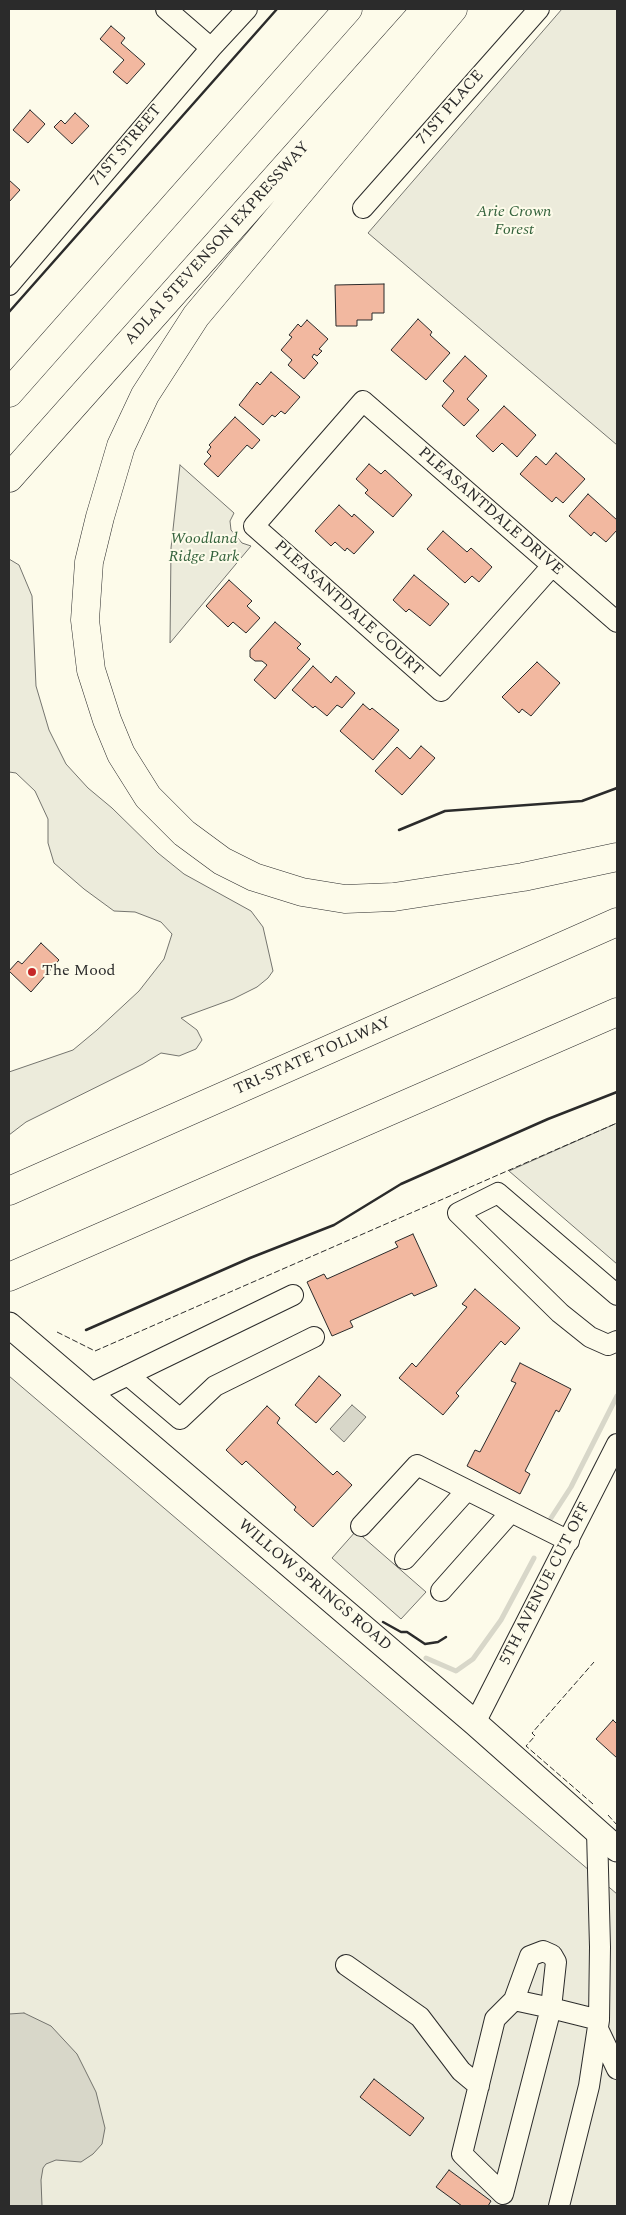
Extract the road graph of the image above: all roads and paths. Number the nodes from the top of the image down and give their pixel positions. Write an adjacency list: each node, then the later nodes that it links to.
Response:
1 (166, 9): 7 (street)
2 (246, 9): 7 (street, 71ST STREET)
3 (348, 9): 10 (highway)
4 (426, 9): 12 (highway, ADLAI STEVENSON EXPRESSWAY)
5 (454, 9): 15 (highway)
6 (538, 9): 8 (street, 71ST PLACE)
7 (211, 48): 9 (street, 71ST STREET)
8 (363, 208)
9 (9, 285)
10 (9, 393)
11 (363, 401): 13 (street, PLEASANTDALE DRIVE); 13 (street, PLEASANTDALE COURT)
12 (9, 478)
13 (552, 566): 14 (street, PLEASANTDALE DRIVE)
14 (617, 622)
15 (617, 857)
16 (617, 922): 18 (highway, TRI-STATE TOLLWAY)
17 (617, 1012): 19 (highway)
18 (9, 1192)
19 (78, 1247): 20 (highway); 21 (highway)
20 (9, 1277)
21 (9, 1290)
22 (293, 1295): 27 (street)
23 (617, 1295): 26 (street)
24 (9, 1325): 28 (main road, WILLOW SPRINGS ROAD)
25 (314, 1337): 27 (street)
26 (617, 1341)
27 (128, 1375): 28 (street)
28 (89, 1394): 36 (main road, WILLOW SPRINGS ROAD)
29 (617, 1444): 33 (street, 5TH AVENUE CUT OFF)
30 (467, 1490): 31 (street); 32 (street); 34 (street)
31 (511, 1512): 33 (street); 35 (street)
32 (361, 1526)
33 (569, 1541): 36 (street, 5TH AVENUE CUT OFF)
34 (405, 1559)
35 (441, 1592)
36 (474, 1723): 37 (main road, WILLOW SPRINGS ROAD)
37 (597, 1831): 38 (main road, WILLOW SPRINGS ROAD); 42 (street)
38 (617, 1849)
39 (346, 1965): 44 (street)
40 (514, 2000): 41 (street); 41 (street); 44 (street)
41 (550, 2008): 42 (street); 45 (street)
42 (599, 2024): 43 (street); 46 (street)
43 (617, 2069)
44 (479, 2086): 45 (street)
45 (507, 2200)
46 (559, 2206)

